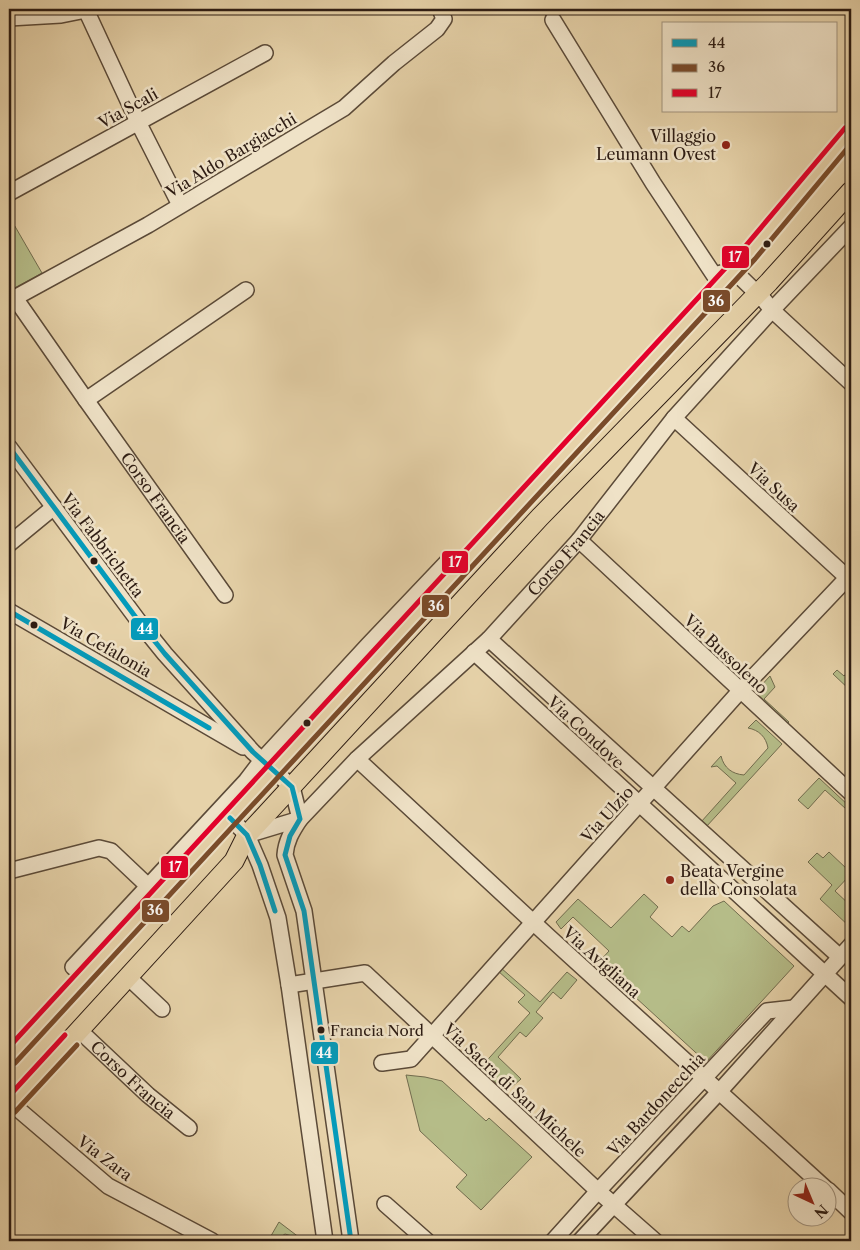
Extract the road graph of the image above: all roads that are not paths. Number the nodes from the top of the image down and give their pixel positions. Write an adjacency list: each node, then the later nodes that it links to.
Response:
1 (89, 9): 3 (street); 7 (street)
2 (440, 9): 11 (street, Via Aldo Bargiacchi)
3 (60, 12): 4 (street)
4 (9, 18)
5 (553, 20): 13 (street)
6 (265, 53): 7 (street, Via Scali)
7 (138, 122): 10 (street, Via Scali); 11 (street)
8 (851, 133): 13 (main road)
9 (851, 191): 15 (main road, Corso Francia)
10 (9, 193)
11 (180, 205): 16 (street, Via Aldo Bargiacchi)
12 (851, 227): 17 (street, Corso Francia)
13 (733, 270): 15 (street); 22 (main road)
14 (246, 290): 19 (street)
15 (758, 293): 17 (street); 24 (main road, Corso Francia)
16 (12, 299): 19 (street, Corso Francia)
17 (772, 310): 18 (street); 20 (street, Corso Francia)
18 (851, 383)
19 (86, 400): 28 (street, Corso Francia)
20 (674, 418): 25 (street, Corso Francia); 27 (street, Via Susa)
21 (9, 447): 23 (street, Via Fabbrichetta)
22 (523, 500): 24 (street); 36 (main road)
23 (54, 507): 26 (street); 33 (street, Via Fabbrichetta)
24 (540, 517): 37 (main road, Corso Francia)
25 (579, 540): 30 (street, Corso Francia); 32 (street, Via Bussoleno)
26 (9, 544)
27 (850, 578): 32 (street, Via Ulzio)
28 (225, 595)
29 (9, 611): 34 (street, Via Cefalonia)
30 (489, 639): 31 (street, Corso Francia); 38 (street, Via Condove)
31 (474, 652): 35 (street, Corso Francia); 40 (street, Via Condove)
32 (740, 691): 38 (street, Via Ulzio); 39 (street, Via Bussoleno)
33 (201, 695): 34 (street); 36 (street, Via Fabbrichetta)
34 (186, 714): 36 (street, Via Cefalonia)
35 (357, 759): 42 (street, Corso Francia); 46 (street, Via Avigliana)
36 (263, 761): 37 (street); 41 (main road); 45 (street)
37 (292, 787): 42 (street); 43 (main road, Corso Francia)
38 (654, 788): 40 (street, Via Ulzio); 48 (street, Via Condove)
39 (851, 793)
40 (639, 804): 46 (street, Via Ulzio); 49 (street, Via Condove)
41 (230, 818): 43 (street); 50 (main road)
42 (300, 819): 43 (street, Corso Francia); 52 (street)
43 (247, 835): 51 (main road, Corso Francia); 53 (street)
44 (9, 871): 45 (street)
45 (148, 886): 50 (street)
46 (534, 923): 58 (street, Via Ulzio); 61 (street, Via Avigliana)
47 (851, 945): 48 (street)
48 (840, 957): 49 (street)
49 (825, 974): 54 (street, Via Condove); 55 (street)
50 (84, 976): 59 (main road)
51 (129, 978): 56 (street); 57 (main road, Corso Francia)
52 (314, 980): 53 (street, Via Sacra di San Michele); 58 (street, Via Sacra di San Michele); 73 (street)
53 (289, 986): 72 (street)
54 (851, 998)
55 (794, 1008): 61 (street, Via Bardonecchia); 62 (street)
56 (162, 1009)
57 (80, 1031): 63 (main road, Corso Francia); 64 (street, Corso Francia)
58 (431, 1036): 60 (street, Via Ulzio); 66 (street, Via Sacra di San Michele)
59 (9, 1058)
60 (382, 1063)
61 (704, 1078): 62 (street, Via Avigliana); 66 (street, Via Bardonecchia)
62 (719, 1092): 65 (street, Via Avigliana); 69 (street)
63 (10, 1106): 71 (street, Via Zara)
64 (189, 1128)
65 (814, 1178)
66 (598, 1191): 69 (street, Via Sacra di San Michele); 75 (street, Via Bardonecchia)
67 (838, 1200): 70 (street)
68 (385, 1204): 74 (street)
69 (614, 1204): 76 (street); 77 (street, Via Sacra di San Michele)
70 (851, 1212)
71 (212, 1241)
72 (325, 1241)
73 (351, 1241)
74 (427, 1241)
75 (553, 1241)
76 (580, 1241)
77 (655, 1241)

